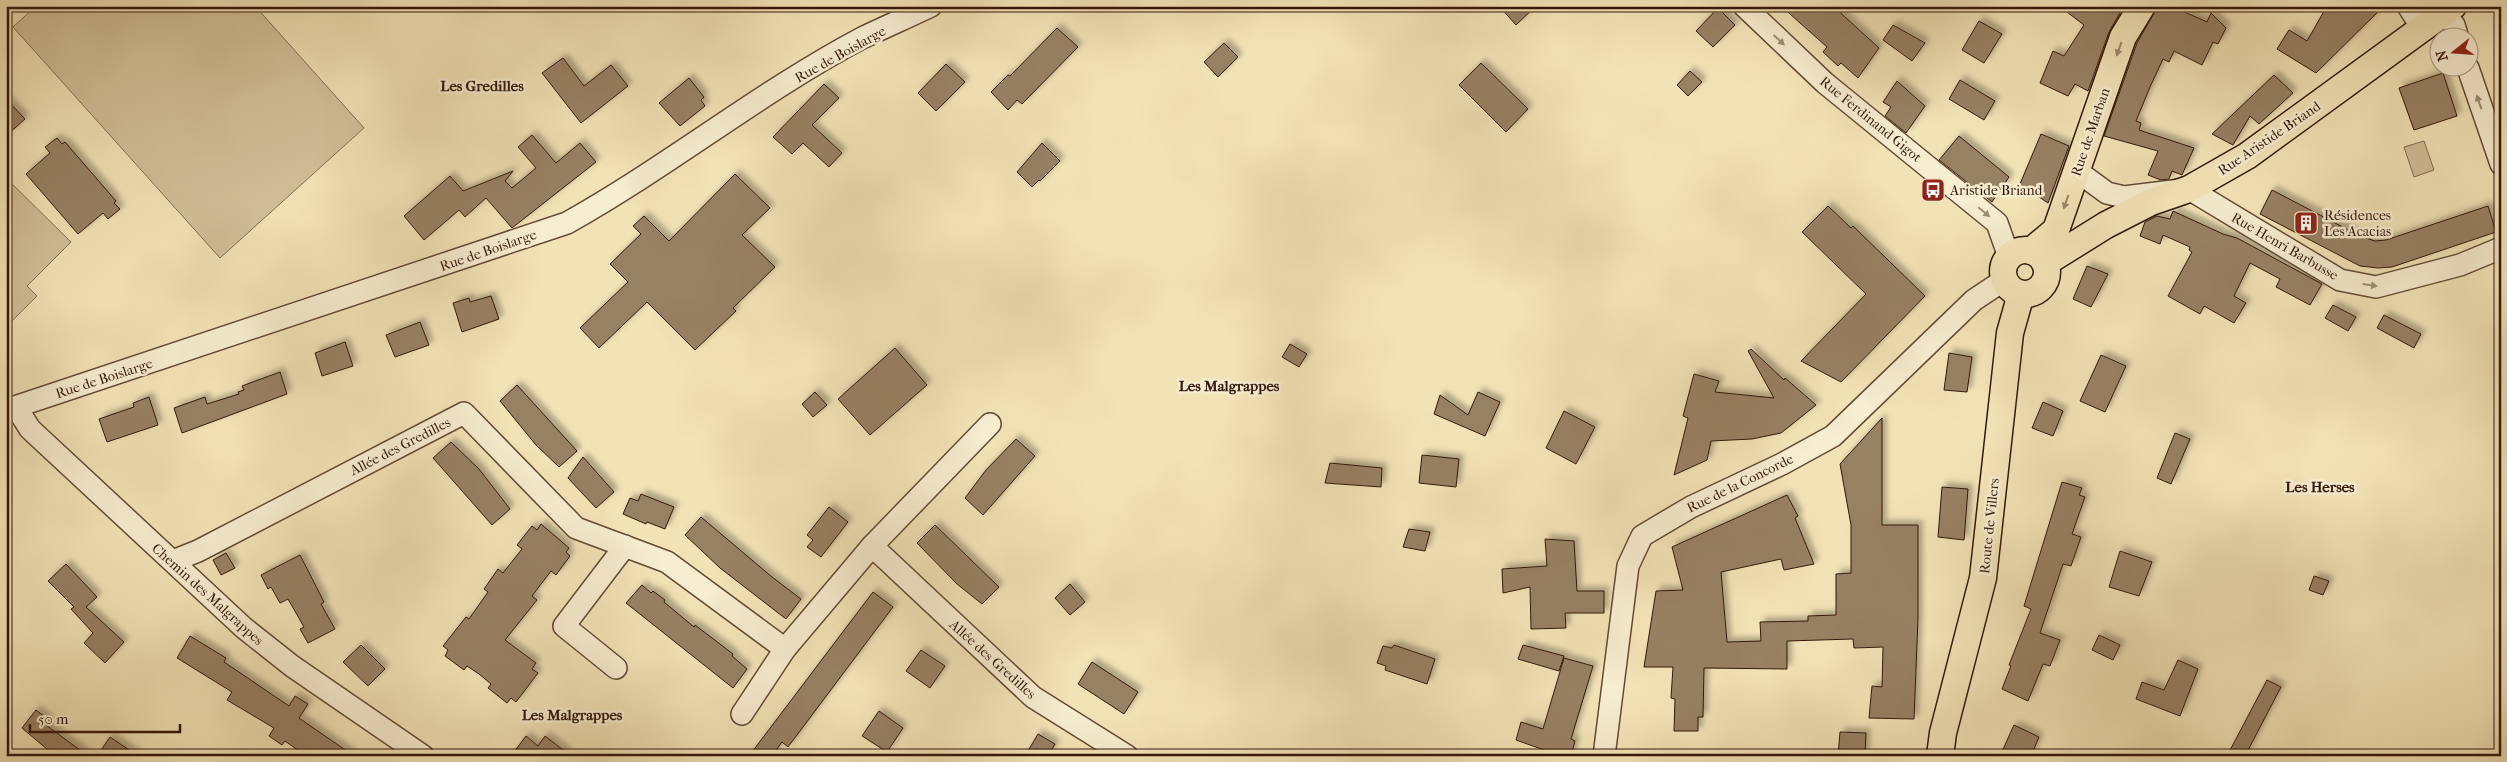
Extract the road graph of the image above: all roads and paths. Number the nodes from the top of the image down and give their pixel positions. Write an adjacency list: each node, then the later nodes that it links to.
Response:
1 (931, 6): 14 (street, Rue de Boislarge)
2 (1744, 6): 13 (street, Rue Ferdinand Gigot, one-way to 13)
3 (2142, 6): 10 (main road, Rue de Marban, one-way to 10)
4 (2408, 6): 7 (street)
5 (2449, 10): 6 (street); 7 (main road, Rue Aristide Briand)
6 (2455, 28)
7 (2422, 30): 11 (main road, Rue Aristide Briand)
8 (2471, 78): 9 (street, one-way to 8)
9 (2501, 164)
10 (2077, 171): 11 (street); 13 (main road, Rue de Marban, one-way to 13)
11 (2189, 189): 12 (street, Rue Henri Barbusse, one-way to 12); 13 (main road, Rue Aristide Briand)
12 (2501, 248)
13 (2022, 269): 24 (street, Rue de la Concorde); 25 (main road, Route de Villers)
14 (11, 409): 18 (street, Chemin des Malgrappes)
15 (990, 424): 17 (street)
16 (625, 546): 18 (street, Allée des Gredilles); 19 (street, Allée des Gredilles); 20 (street)
17 (872, 546): 19 (street); 23 (street, Allée des Gredilles)
18 (172, 561): 22 (street, Chemin des Malgrappes)
19 (785, 649): 21 (street)
20 (616, 668)
21 (742, 714)
22 (423, 756)
23 (1126, 756)
24 (1604, 756)
25 (1940, 756)

